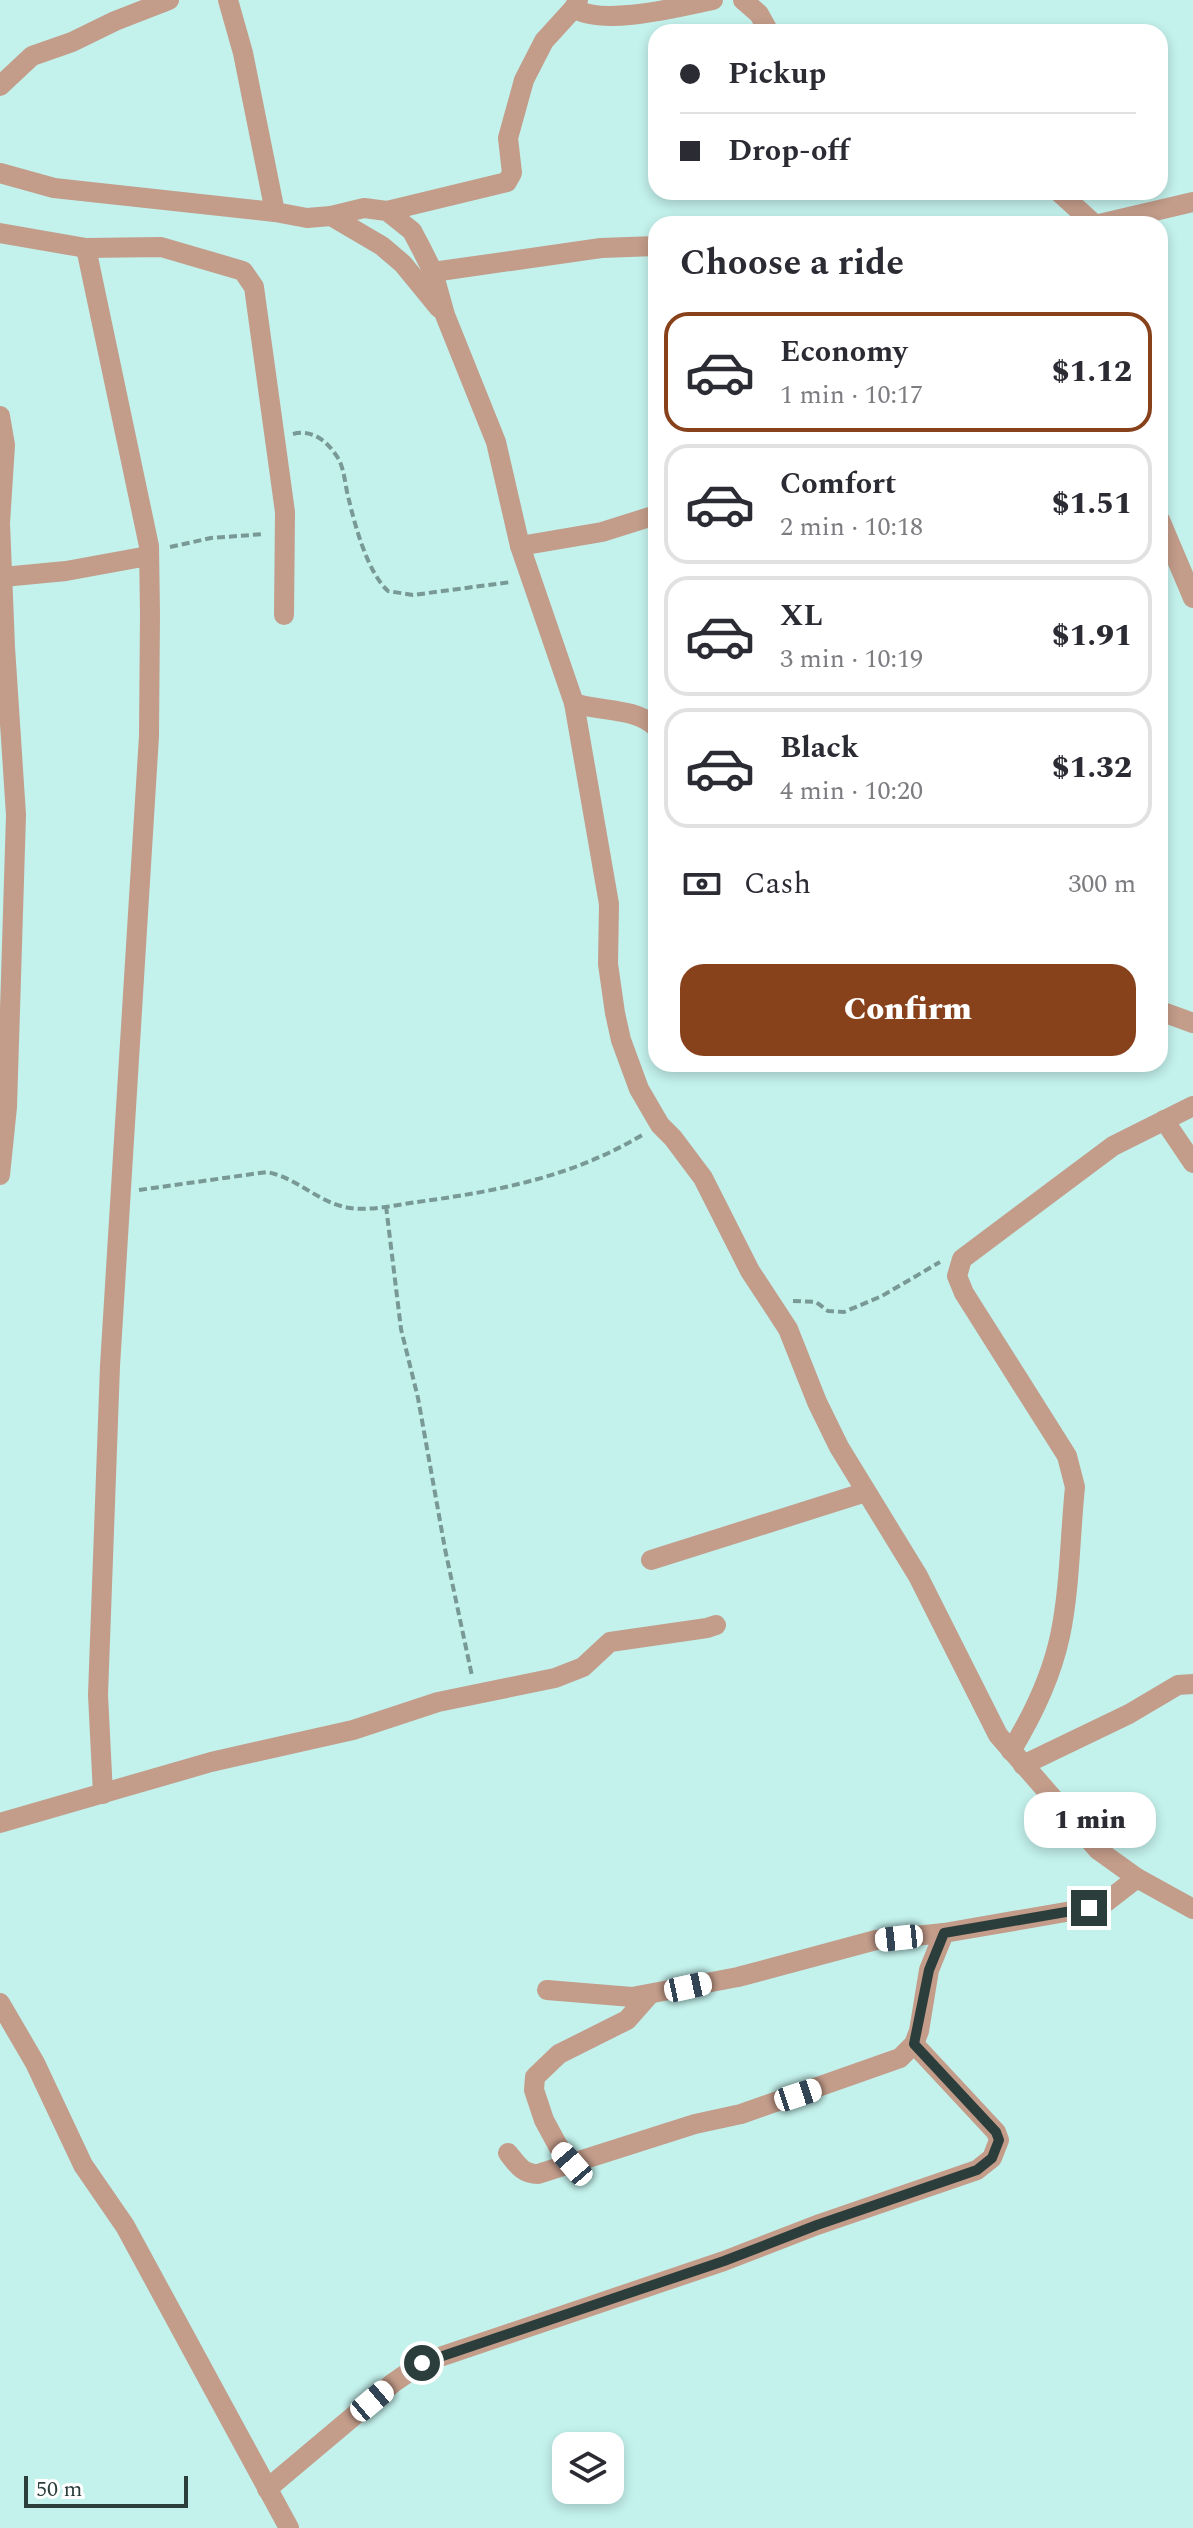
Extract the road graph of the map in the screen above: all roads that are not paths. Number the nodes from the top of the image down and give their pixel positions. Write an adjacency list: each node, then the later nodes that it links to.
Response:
1 (169, 0): 7 (street)
2 (228, 0): 12 (street)
3 (713, 0): 5 (street)
4 (743, 0): 6 (street)
5 (576, 4): 11 (street)
6 (765, 24)
7 (0, 86)
8 (0, 173): 12 (street)
9 (1068, 200): 14 (street)
10 (1193, 202): 15 (street)
11 (387, 211): 13 (street); 19 (street)
12 (275, 212): 13 (street)
13 (331, 216): 20 (street)
14 (1087, 216)
15 (1131, 216)
16 (0, 233): 18 (street)
17 (648, 246): 19 (street)
18 (86, 248): 25 (street); 28 (street)
19 (433, 272): 20 (street)
20 (445, 315): 24 (street)
21 (0, 416): 26 (street)
22 (648, 517): 24 (street)
23 (1168, 539): 27 (street)
24 (520, 546): 29 (street)
25 (148, 554): 26 (street); 42 (street)
26 (3, 577): 36 (street)
27 (1193, 598)
28 (284, 615)
29 (574, 703): 30 (street); 37 (street)
30 (648, 722)
31 (1168, 1014): 32 (street)
32 (1193, 1023)
33 (1193, 1106): 34 (street)
34 (1164, 1120): 35 (street); 41 (street)
35 (1193, 1163)
36 (0, 1175)
37 (866, 1492): 38 (street); 41 (street)
38 (651, 1560)
39 (716, 1625): 42 (street)
40 (1193, 1684): 41 (street)
41 (1017, 1758): 44 (street)
42 (103, 1794): 43 (street)
43 (0, 1823)
44 (1137, 1878): 45 (street); 46 (street)
45 (1193, 1909)
46 (944, 1933): 48 (street); 50 (street)
47 (547, 1990): 48 (street)
48 (650, 1994): 52 (street)
49 (0, 2003): 53 (street)
50 (914, 2044): 52 (street); 53 (street)
51 (508, 2153): 52 (street)
52 (572, 2164)
53 (267, 2489): 54 (street)
54 (289, 2528)

